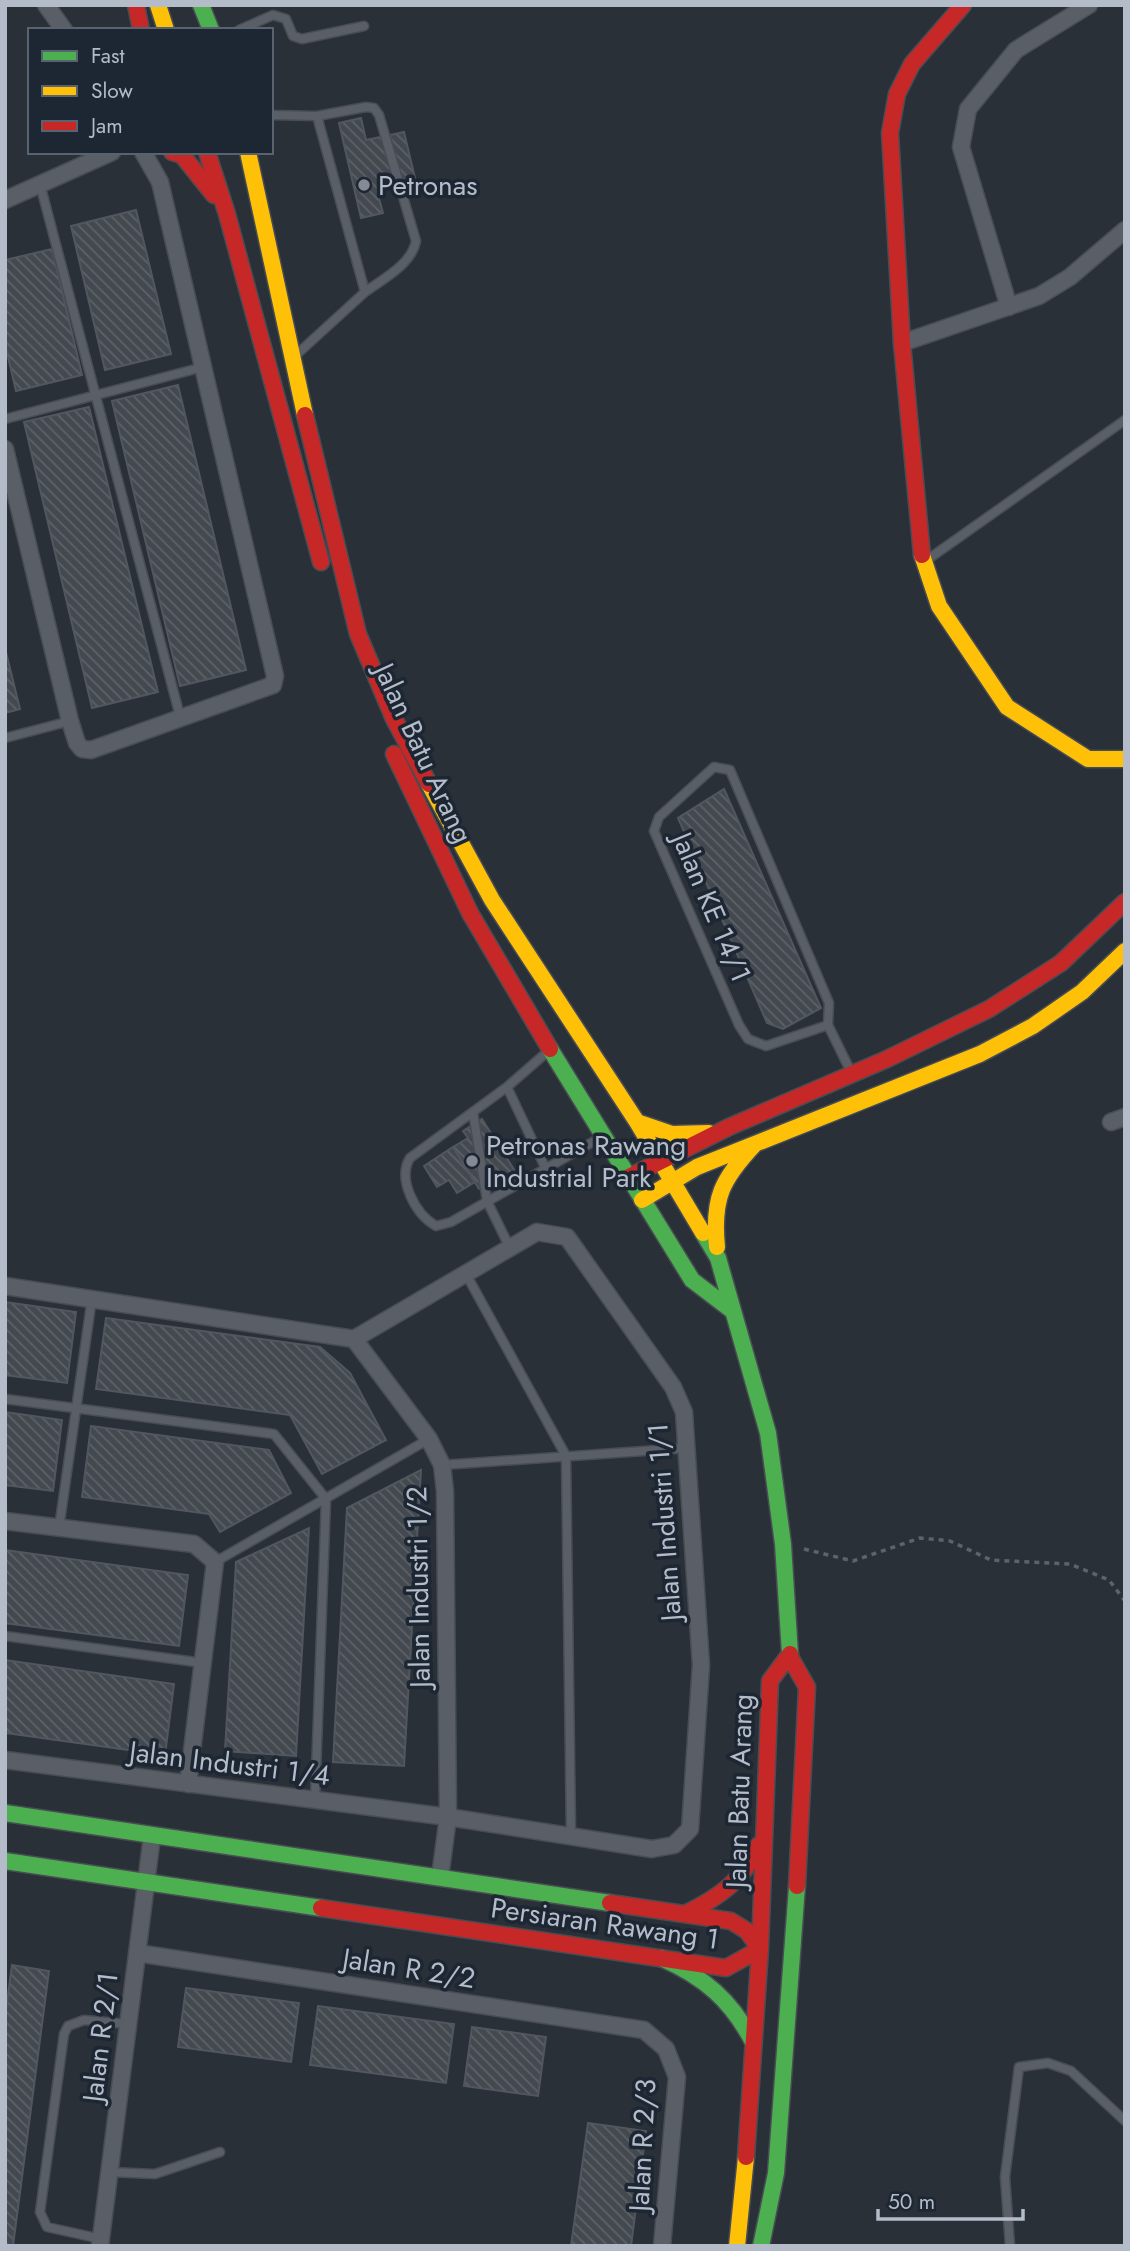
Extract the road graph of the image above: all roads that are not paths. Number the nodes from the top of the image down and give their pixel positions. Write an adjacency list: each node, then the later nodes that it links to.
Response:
1 (46, 5): 8 (street)
2 (136, 5): 9 (main road)
3 (158, 5): 10 (main road)
4 (200, 5): 11 (main road); 12 (main road)
5 (964, 5): 27 (main road)
6 (1090, 5): 26 (street)
7 (364, 26): 13 (lane)
8 (63, 28)
9 (141, 28)
10 (165, 28)
11 (195, 28)
12 (210, 28)
13 (244, 28)
14 (273, 115): 15 (lane)
15 (317, 116): 25 (lane); 25 (lane)
16 (108, 154): 21 (street)
17 (144, 154): 29 (street)
18 (179, 154): 23 (main road)
19 (208, 154): 23 (main road, Jalan Batu Arang)
20 (248, 154): 28 (main road, Jalan Batu Arang)
21 (40, 184): 22 (street); 30 (lane)
22 (5, 200)
23 (227, 214): 43 (main road, Jalan Batu Arang)
24 (1125, 230): 26 (street)
25 (365, 292): 28 (lane)
26 (1009, 307): 27 (street)
27 (902, 343): 35 (main road)
28 (293, 358): 47 (main road, Jalan Batu Arang)
29 (203, 367): 30 (lane); 36 (street)
30 (96, 395): 31 (lane); 36 (lane)
31 (5, 419)
32 (1125, 420): 35 (lane)
33 (5, 449): 34 (street)
34 (10, 490): 37 (street)
35 (923, 563): 39 (main road)
36 (181, 720): 37 (street)
37 (70, 721): 38 (lane)
38 (5, 738)
39 (1125, 759)
40 (1125, 902): 44 (main road)
41 (1125, 951): 50 (main road)
42 (828, 1025): 42 (lane, Jalan KE 14/1); 44 (lane, Jalan KE 14/1)
43 (551, 1049): 45 (lane); 49 (main road, Jalan Batu Arang)
44 (851, 1072): 48 (main road)
45 (507, 1087): 46 (lane); 52 (lane)
46 (473, 1112): 56 (lane); 56 (lane)
47 (637, 1122): 48 (main road); 51 (main road, Jalan Batu Arang)
48 (709, 1133): 51 (main road)
49 (602, 1137): 52 (lane); 53 (main road, Jalan Batu Arang)
50 (755, 1144): 54 (main road); 58 (main road)
51 (660, 1159): 53 (main road); 54 (main road, Jalan Batu Arang)
52 (545, 1167): 56 (lane)
53 (628, 1178): 55 (main road, Jalan Batu Arang)
54 (673, 1181): 55 (main road); 58 (main road, Jalan Batu Arang)
55 (642, 1200): 62 (main road, Jalan Batu Arang)
56 (487, 1201): 57 (lane)
57 (510, 1248): 59 (street, Jalan Industri 1/1); 67 (street, Jalan Industri 1/1)
58 (718, 1258): 62 (main road, Jalan Batu Arang)
59 (466, 1274): 63 (street, Jalan Industri 1/1); 68 (lane)
60 (5, 1286): 61 (street)
61 (92, 1298): 63 (street); 65 (lane)
62 (730, 1310): 75 (main road, Jalan Batu Arang)
63 (354, 1339): 66 (street, Jalan Industri 1/2)
64 (5, 1399): 65 (lane)
65 (77, 1408): 70 (lane); 72 (lane)
66 (429, 1439): 69 (street, Jalan Industri 1/2); 70 (lane)
67 (687, 1448): 68 (lane); 82 (street, Jalan Industri 1/1)
68 (566, 1456): 69 (lane); 82 (lane)
69 (442, 1465): 81 (street, Jalan Industri 1/2)
70 (326, 1499): 73 (lane); 79 (lane)
71 (5, 1521): 72 (street)
72 (59, 1528): 73 (street)
73 (215, 1562): 76 (street)
74 (5, 1636): 76 (lane)
75 (790, 1657): 84 (main road, Jalan Batu Arang); 88 (main road)
76 (203, 1663): 78 (street)
77 (5, 1760): 78 (street, Jalan Industri 1/4)
78 (188, 1784): 79 (street, Jalan Industri 1/4)
79 (315, 1800): 81 (street, Jalan Industri 1/4)
80 (5, 1813): 83 (main road, Persiaran Rawang 1)
81 (448, 1817): 82 (street, Jalan Industri 1/1); 86 (street, Jalan Industri 1/2)
82 (571, 1835)
83 (152, 1836): 86 (main road, Persiaran Rawang 1); 87 (street, Jalan R 2/1)
84 (763, 1836): 89 (main road); 90 (main road, Jalan Batu Arang)
85 (5, 1860): 87 (main road, Persiaran Rawang 1)
86 (440, 1877): 89 (main road, Persiaran Rawang 1)
87 (146, 1883): 91 (street, Jalan R 2/1); 92 (main road, Persiaran Rawang 1)
88 (797, 1904): 90 (main road); 93 (main road)
89 (687, 1913): 90 (main road, Persiaran Rawang 1)
90 (760, 1949): 92 (main road, Persiaran Rawang 1); 93 (main road); 95 (main road, Jalan Batu Arang)
91 (137, 1953): 94 (street, Jalan R 2/1); 96 (street, Jalan R 2/2)
92 (661, 1958): 95 (main road)
93 (790, 1997): 103 (main road)
94 (128, 2024): 99 (street, Jalan R 2/1); 100 (lane)
95 (754, 2043): 102 (main road, Jalan Batu Arang)
96 (666, 2049): 101 (street, Jalan R 2/3)
97 (1125, 2121): 104 (lane)
98 (220, 2152): 99 (lane)
99 (109, 2172): 100 (street, Jalan R 2/1)
100 (100, 2242)
101 (662, 2246)
102 (737, 2246)
103 (761, 2246)
104 (1010, 2246)

